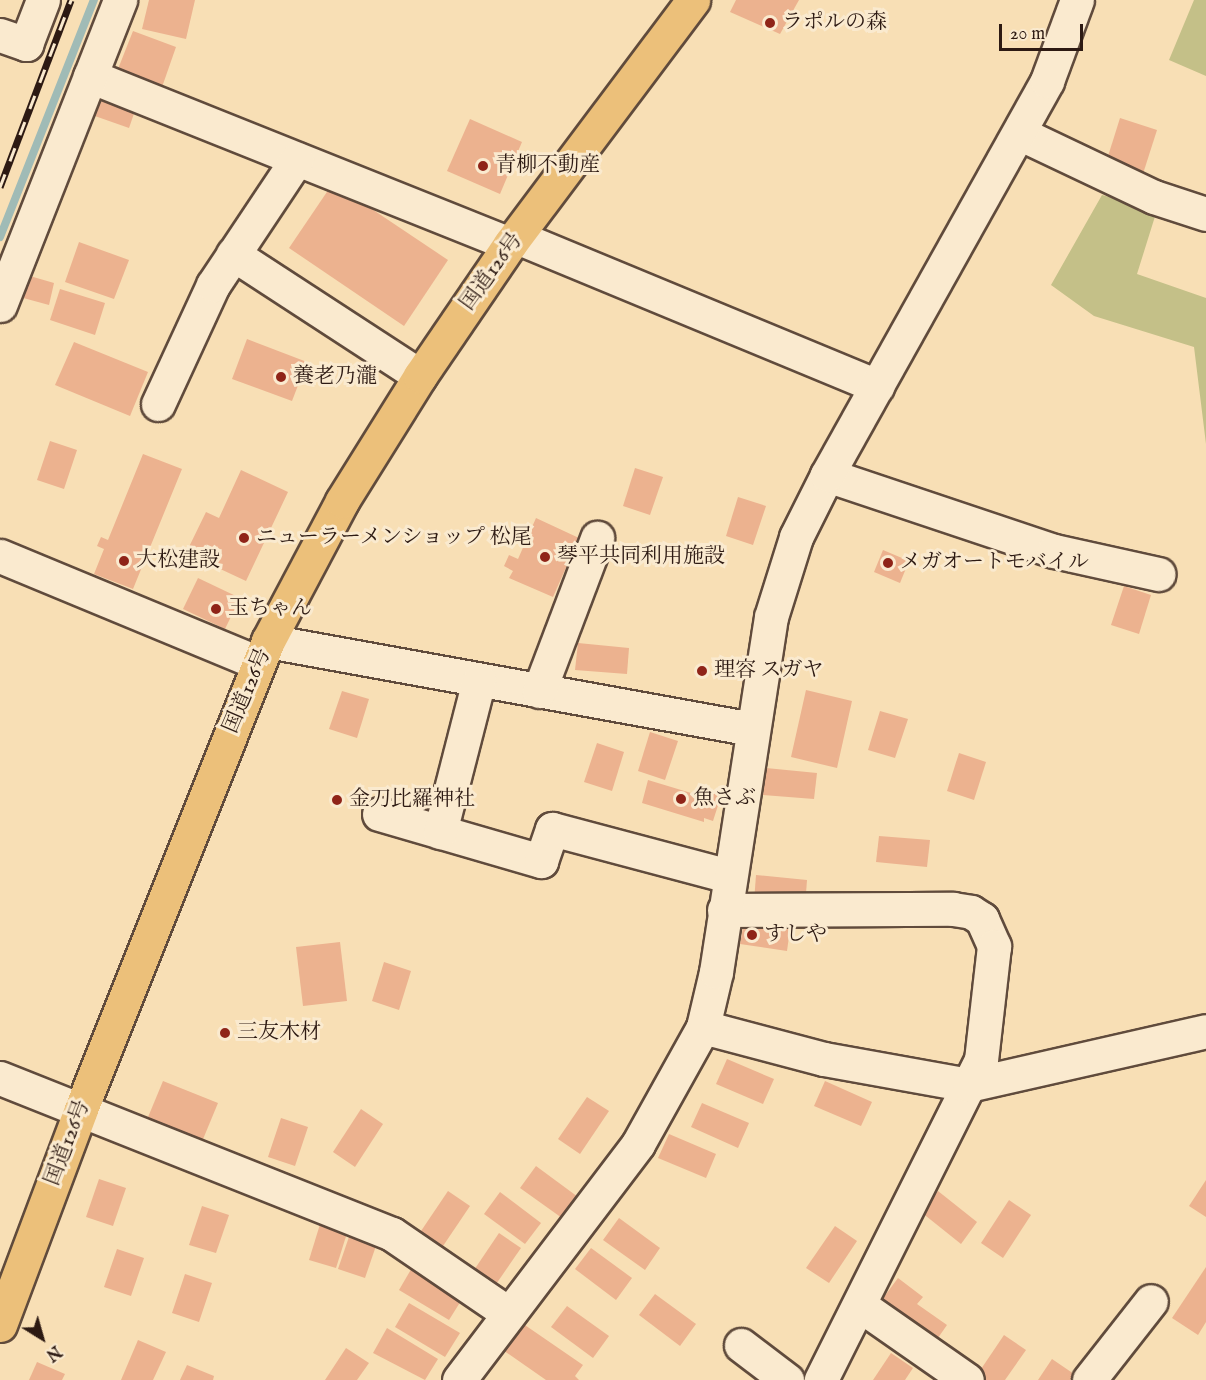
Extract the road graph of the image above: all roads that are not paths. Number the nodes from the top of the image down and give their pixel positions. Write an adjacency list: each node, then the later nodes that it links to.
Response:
1 (43, 0): 5 (street)
2 (120, 0): 6 (street)
3 (693, 0): 10 (highway, 国道126号)
4 (1077, 0): 7 (street)
5 (0, 34)
6 (90, 76): 8 (street); 12 (street)
7 (1019, 133): 9 (street); 14 (street)
8 (297, 159): 10 (street); 11 (street)
9 (1206, 214)
10 (513, 241): 13 (highway, 国道126号); 14 (street)
11 (233, 254): 13 (street); 15 (street)
12 (0, 304)
13 (420, 376): 20 (highway, 国道126号)
14 (877, 386): 16 (street)
15 (158, 404)
16 (827, 475): 19 (street); 23 (street)
17 (597, 538): 22 (street)
18 (0, 556): 20 (street)
19 (1159, 574)
20 (263, 652): 21 (street); 32 (highway, 国道126号)
21 (478, 680): 22 (street); 25 (street)
22 (539, 691): 23 (street)
23 (751, 729): 26 (street)
24 (379, 814): 25 (street)
25 (440, 831): 26 (street)
26 (729, 876): 27 (street)
27 (724, 910): 28 (street); 31 (street)
28 (703, 1027): 31 (street); 35 (street)
29 (1206, 1031): 31 (street)
30 (0, 1078): 32 (street)
31 (969, 1085): 34 (street)
32 (81, 1109): 35 (street); 36 (highway, 国道126号)
33 (1151, 1301): 42 (street)
34 (861, 1306): 40 (street); 41 (street)
35 (508, 1313): 38 (street)
36 (0, 1325)
37 (741, 1345): 39 (street)
38 (459, 1380)
39 (787, 1380)
40 (821, 1380)
41 (967, 1380)
42 (1089, 1380)

